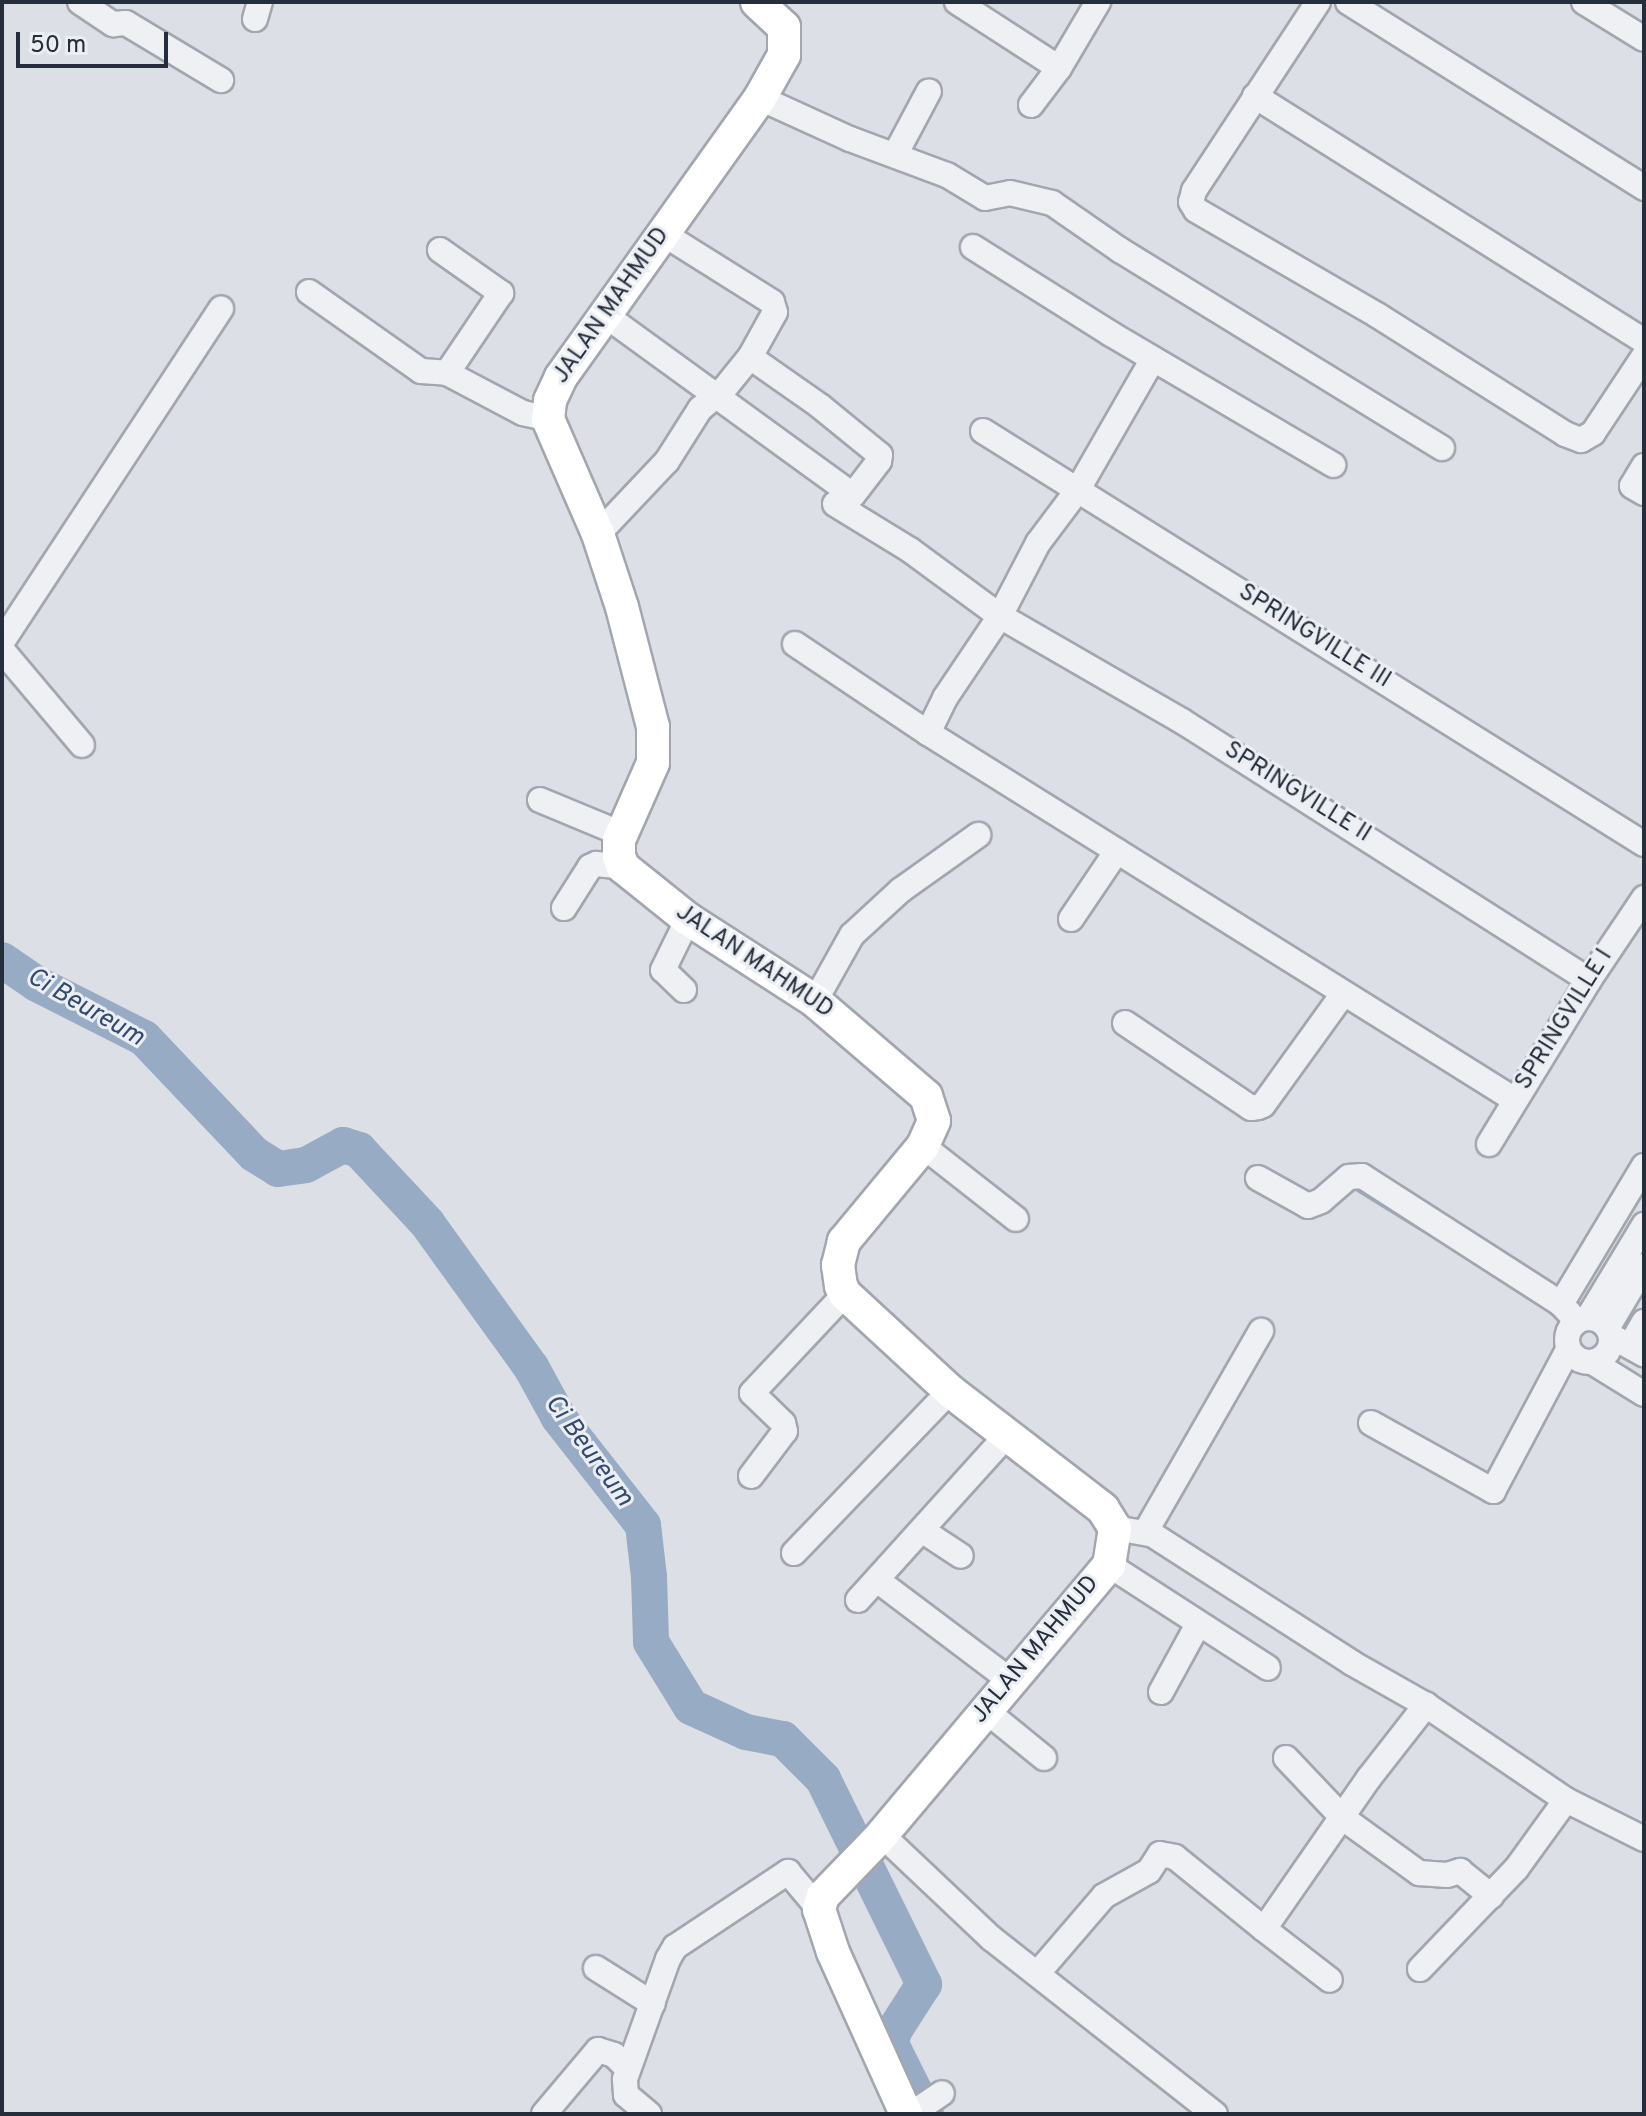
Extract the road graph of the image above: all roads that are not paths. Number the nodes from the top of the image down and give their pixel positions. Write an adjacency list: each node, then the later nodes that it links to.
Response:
1 (80, 2): 10 (street)
2 (757, 2): 13 (street, JALAN MAHMUD)
3 (957, 2): 9 (street)
4 (1098, 2): 9 (street)
5 (1318, 2): 12 (street)
6 (1348, 2): 16 (street)
7 (1584, 2): 8 (street)
8 (1644, 39)
9 (1059, 68): 14 (street)
10 (221, 80)
11 (929, 91): 15 (street)
12 (1255, 96): 23 (street); 24 (street)
13 (760, 98): 15 (street); 17 (street, JALAN MAHMUD)
14 (1031, 105)
15 (895, 155): 31 (street)
16 (1644, 188)
17 (662, 233): 22 (street, JALAN MAHMUD); 25 (street)
18 (973, 247): 26 (street)
19 (440, 250): 27 (street)
20 (309, 292): 27 (street)
21 (221, 309): 39 (street)
22 (605, 315): 28 (street); 29 (street, JALAN MAHMUD)
23 (1644, 341)
24 (1644, 356)
25 (750, 357): 28 (street); 28 (street)
26 (1153, 359): 32 (street); 34 (street)
27 (447, 373): 29 (street)
28 (717, 395): 37 (street)
29 (548, 419): 37 (street)
30 (983, 431): 34 (street, SPRINGVILLE III)
31 (1442, 448)
32 (1333, 465)
33 (1644, 466): 35 (street)
34 (1077, 491): 38 (street); 47 (street, SPRINGVILLE III)
35 (1644, 493)
36 (835, 504): 38 (street, SPRINGVILLE II)
37 (598, 534): 45 (street)
38 (1000, 616): 42 (street); 54 (street, SPRINGVILLE II)
39 (2, 642)
40 (795, 644): 42 (street)
41 (2, 650): 43 (street)
42 (928, 733): 48 (street)
43 (82, 745)
44 (540, 800): 45 (street)
45 (622, 834): 49 (street)
46 (978, 835): 57 (street)
47 (1644, 844)
48 (1117, 851): 53 (street); 56 (street)
49 (623, 867): 51 (street); 52 (street, JALAN MAHMUD)
50 (1644, 898): 54 (street, SPRINGVILLE I)
51 (564, 908)
52 (688, 919): 55 (street); 57 (street, JALAN MAHMUD)
53 (1071, 919)
54 (1589, 980): 59 (street, SPRINGVILLE I)
55 (684, 990)
56 (1343, 994): 58 (street); 59 (street)
57 (815, 1001): 61 (street, JALAN MAHMUD)
58 (1125, 1023)
59 (1515, 1100): 60 (street, SPRINGVILLE I)
60 (1489, 1144)
61 (923, 1146): 64 (street); 67 (street, JALAN MAHMUD)
62 (1644, 1166): 69 (street)
63 (1258, 1178): 69 (street)
64 (1016, 1219)
65 (1644, 1225): 69 (street)
66 (1644, 1266): 69 (street)
67 (845, 1294): 73 (street); 77 (street)
68 (1644, 1322): 69 (street)
69 (1603, 1329): 71 (street); 72 (street)
70 (1261, 1331): 78 (street)
71 (1568, 1350): 72 (street); 75 (street)
72 (1594, 1363): 74 (street)
73 (950, 1391): 76 (street); 80 (street)
74 (1644, 1394)
75 (1371, 1423)
76 (1007, 1435): 78 (street); 79 (street)
77 (751, 1476)
78 (1131, 1530): 82 (street, JALAN MAHMUD); 89 (street)
79 (923, 1531): 81 (street); 83 (street)
80 (794, 1553)
81 (961, 1556)
82 (1109, 1565): 85 (street); 87 (street, JALAN MAHMUD)
83 (877, 1580): 84 (street); 87 (street)
84 (858, 1600)
85 (1198, 1624): 86 (street); 88 (street)
86 (1268, 1668)
87 (1011, 1681): 90 (street, JALAN MAHMUD)
88 (1161, 1692)
89 (1426, 1705): 93 (street); 94 (street)
90 (985, 1710): 91 (street); 95 (street, JALAN MAHMUD)
91 (1044, 1758)
92 (1286, 1758): 94 (street)
93 (1566, 1800): 96 (street); 97 (street)
94 (1343, 1818): 97 (street); 99 (street)
95 (879, 1838): 98 (street, JALAN MAHMUD); 102 (street)
96 (1644, 1839)
97 (1491, 1896): 101 (street)
98 (819, 1909): 104 (street); 106 (street)
99 (1264, 1929): 102 (street); 103 (street)
100 (596, 1968): 104 (street)
101 (1420, 1969)
102 (1037, 1974): 109 (street)
103 (1330, 1980)
104 (653, 2004): 105 (street)
105 (628, 2069): 107 (street); 108 (street)
106 (921, 2106)
107 (544, 2114)
108 (649, 2114)
109 (1215, 2114)

